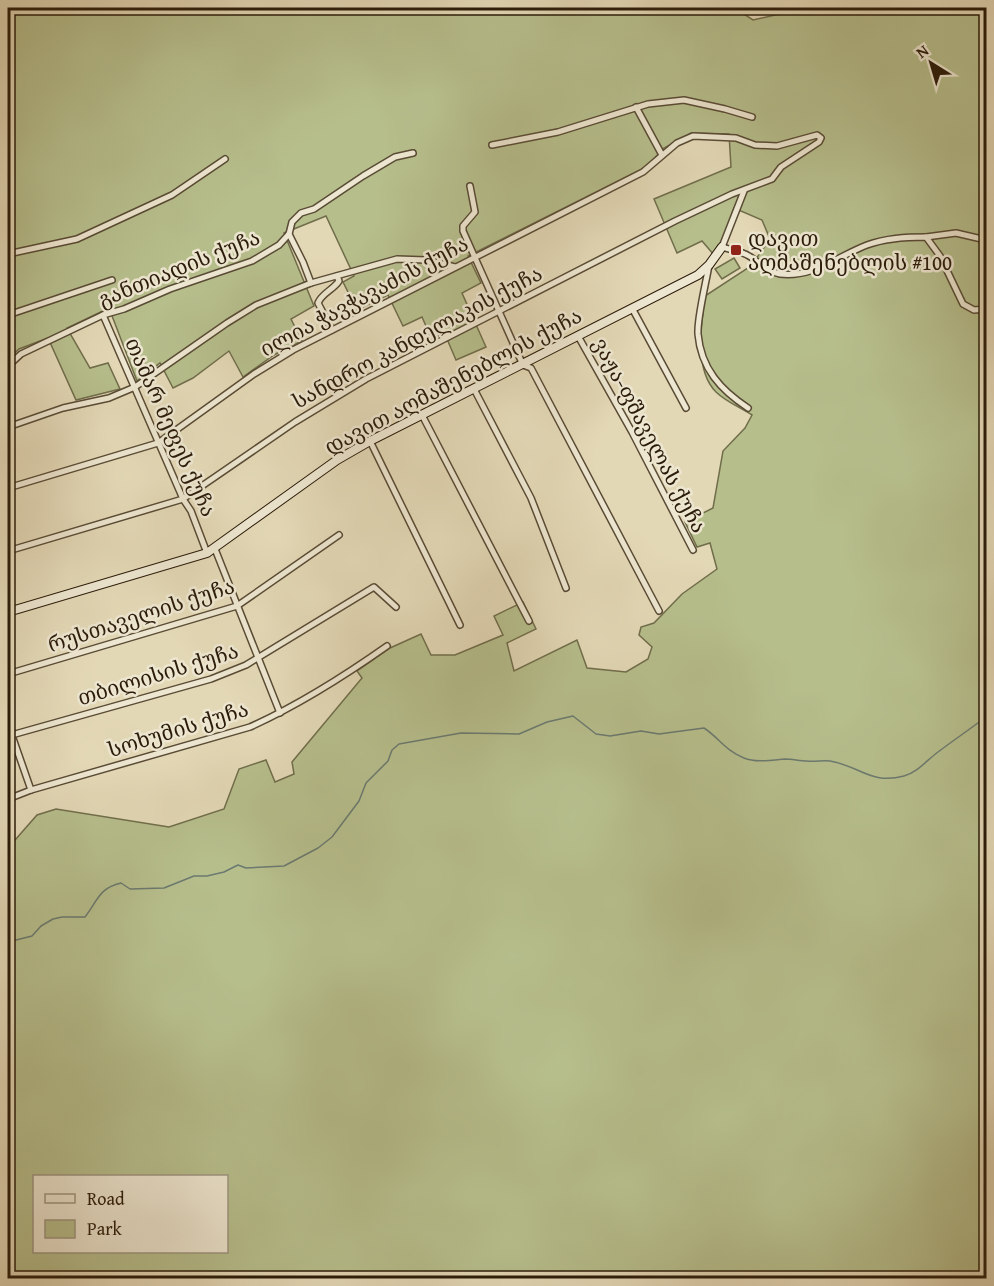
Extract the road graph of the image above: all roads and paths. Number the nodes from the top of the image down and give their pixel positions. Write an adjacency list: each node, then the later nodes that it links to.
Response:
1 (636, 107): 2 (street); 4 (street); 6 (street)
2 (752, 117)
3 (736, 138): 6 (street, ილია ჭავჭავაძის ქუჩა); 9 (street, სანდრო კანდელაკის ქუჩა)
4 (492, 145)
5 (413, 153): 10 (street, განთიადის ქუჩა)
6 (662, 156): 15 (street, ილია ჭავჭავაძის ქუჩა)
7 (225, 159): 14 (street)
8 (470, 186): 15 (street)
9 (744, 191): 13 (street, დავით აღმაშენებლის ქუჩა); 23 (street, სანდრო კანდელაკის ქუჩა)
10 (289, 234): 20 (street); 25 (street, განთიადის ქუჩა)
11 (926, 237): 12 (street); 13 (street); 22 (street)
12 (987, 240)
13 (722, 247): 16 (street, დავით აღმაშენებლის ქუჩა)
14 (8, 254)
15 (475, 256): 17 (street, ილია ჭავჭავაძის ქუჩა); 23 (street)
16 (709, 265): 21 (street, დავით აღმაშენებლის ქუჩა); 33 (street)
17 (455, 267): 18 (street); 26 (street, ილია ჭავჭავაძის ქუჩა)
18 (337, 276): 20 (street); 26 (street)
19 (112, 280): 24 (street)
20 (311, 283): 30 (street)
21 (632, 308): 27 (street, დავით აღმაშენებლის ქუჩა); 32 (street)
22 (987, 309)
23 (498, 310): 28 (street); 39 (street, სანდრო კანდელაკის ქუჩა)
24 (8, 315)
25 (103, 315): 29 (street, განთიადის ქუჩა); 30 (street, თამარ მეფეს ქუჩა)
26 (332, 330): 37 (street, ილია ჭავჭავაძის ქუჩა)
27 (578, 336): 28 (street, დავით აღმაშენებლის ქუჩა); 41 (street, ვაჟა-ფშაველას ქუჩა)
28 (523, 365): 31 (street, დავით აღმაშენებლის ქუჩა); 48 (street)
29 (8, 366)
30 (135, 387): 35 (street); 37 (street, თამარ მეფეს ქუჩა)
31 (474, 389): 34 (street, დავით აღმაშენებლის ქუჩა); 44 (street)
32 (686, 408)
33 (748, 408)
34 (422, 415): 36 (street, დავით აღმაშენებლის ქუჩა); 49 (street)
35 (8, 427)
36 (370, 441): 43 (street, დავით აღმაშენებლის ქუჩა); 50 (street)
37 (159, 443): 38 (street, ილია ჭავჭავაძის ქუჩა); 39 (street, თამარ მეფეს ქუჩა)
38 (8, 488)
39 (183, 499): 42 (street, სანდრო კანდელაკის ქუჩა); 43 (street, თამარ მეფეს ქუჩა)
40 (339, 535): 45 (street, რუსთაველის ქუჩა)
41 (693, 550)
42 (8, 551)
43 (211, 551): 45 (street, თამარ მეფეს ქუჩა); 47 (street, დავით აღმაშენებლის ქუჩა)
44 (566, 588)
45 (237, 606): 52 (street, თამარ მეფეს ქუჩა); 53 (street, რუსთაველის ქუჩა)
46 (396, 607): 52 (street, თბილისის ქუჩა)
47 (8, 611)
48 (659, 611)
49 (529, 621)
50 (460, 625)
51 (387, 646): 54 (street, სოხუმის ქუჩა)
52 (259, 659): 54 (street, თამარ მეფეს ქუჩა); 56 (street, თბილისის ქუჩა)
53 (8, 674)
54 (280, 713): 57 (street, სოხუმის ქუჩა)
55 (8, 724): 56 (street)
56 (9, 736): 57 (street)
57 (31, 790): 58 (street, სოხუმის ქუჩა)
58 (8, 799)

